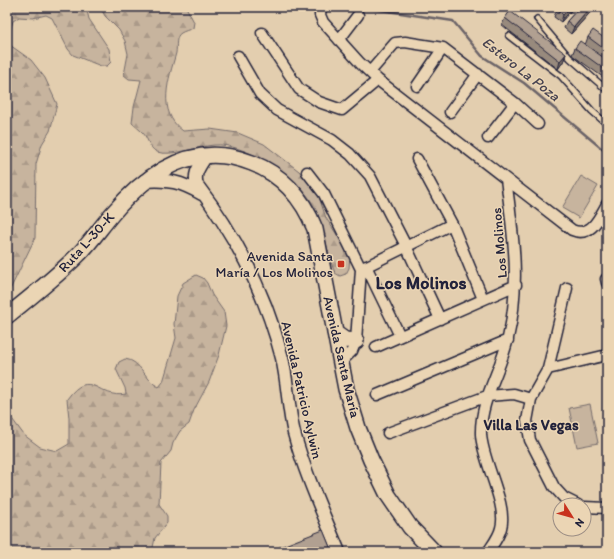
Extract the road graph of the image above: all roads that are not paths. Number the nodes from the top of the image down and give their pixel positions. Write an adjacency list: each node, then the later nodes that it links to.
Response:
1 (321, 7): 6 (street)
2 (358, 15): 6 (street)
3 (537, 18): 13 (lane)
4 (262, 33): 11 (street)
5 (509, 36): 17 (lane)
6 (339, 40): 9 (street)
7 (443, 48): 9 (street); 10 (street); 12 (street)
8 (238, 56): 27 (street)
9 (370, 72): 11 (street)
10 (478, 74): 14 (street); 15 (street)
11 (378, 80): 22 (street)
12 (417, 86)
13 (607, 90)
14 (516, 102): 16 (street); 18 (street)
15 (450, 112)
16 (538, 124)
17 (607, 124)
18 (488, 138)
19 (206, 156): 23 (main road, Avenida Santa María); 24 (street, Avenida Patricio Aylwin); 34 (main road, Avenida Santa María)
20 (417, 159): 26 (street)
21 (306, 172): 28 (street)
22 (506, 179): 25 (street); 29 (street, Los Molinos)
23 (144, 181): 24 (street, Avenida Patricio Aylwin); 32 (main road, Ruta L-30-K)
24 (205, 196): 49 (street, Avenida Patricio Aylwin)
25 (607, 204)
26 (452, 224): 27 (street); 31 (street)
27 (406, 246): 28 (street); 33 (street)
28 (363, 267): 35 (street); 37 (street)
29 (516, 285): 31 (street); 36 (street, Los Molinos)
30 (567, 288): 41 (street)
31 (483, 299): 33 (street)
32 (7, 316)
33 (440, 318): 35 (street)
34 (335, 333): 37 (main road); 40 (main road, Avenida Santa María)
35 (400, 336): 38 (street)
36 (508, 340): 42 (street); 43 (street, Los Molinos)
37 (356, 341): 40 (street)
38 (376, 347)
39 (607, 355): 41 (street)
40 (342, 361): 50 (main road, Avenida Santa María)
41 (548, 369): 44 (street)
42 (376, 395)
43 (487, 396): 44 (street); 45 (street); 51 (street, Los Molinos)
44 (531, 399): 46 (street)
45 (388, 433)
46 (563, 497)
47 (592, 507): 48 (street)
48 (607, 508)
49 (339, 552)
50 (434, 552)
51 (488, 552)

